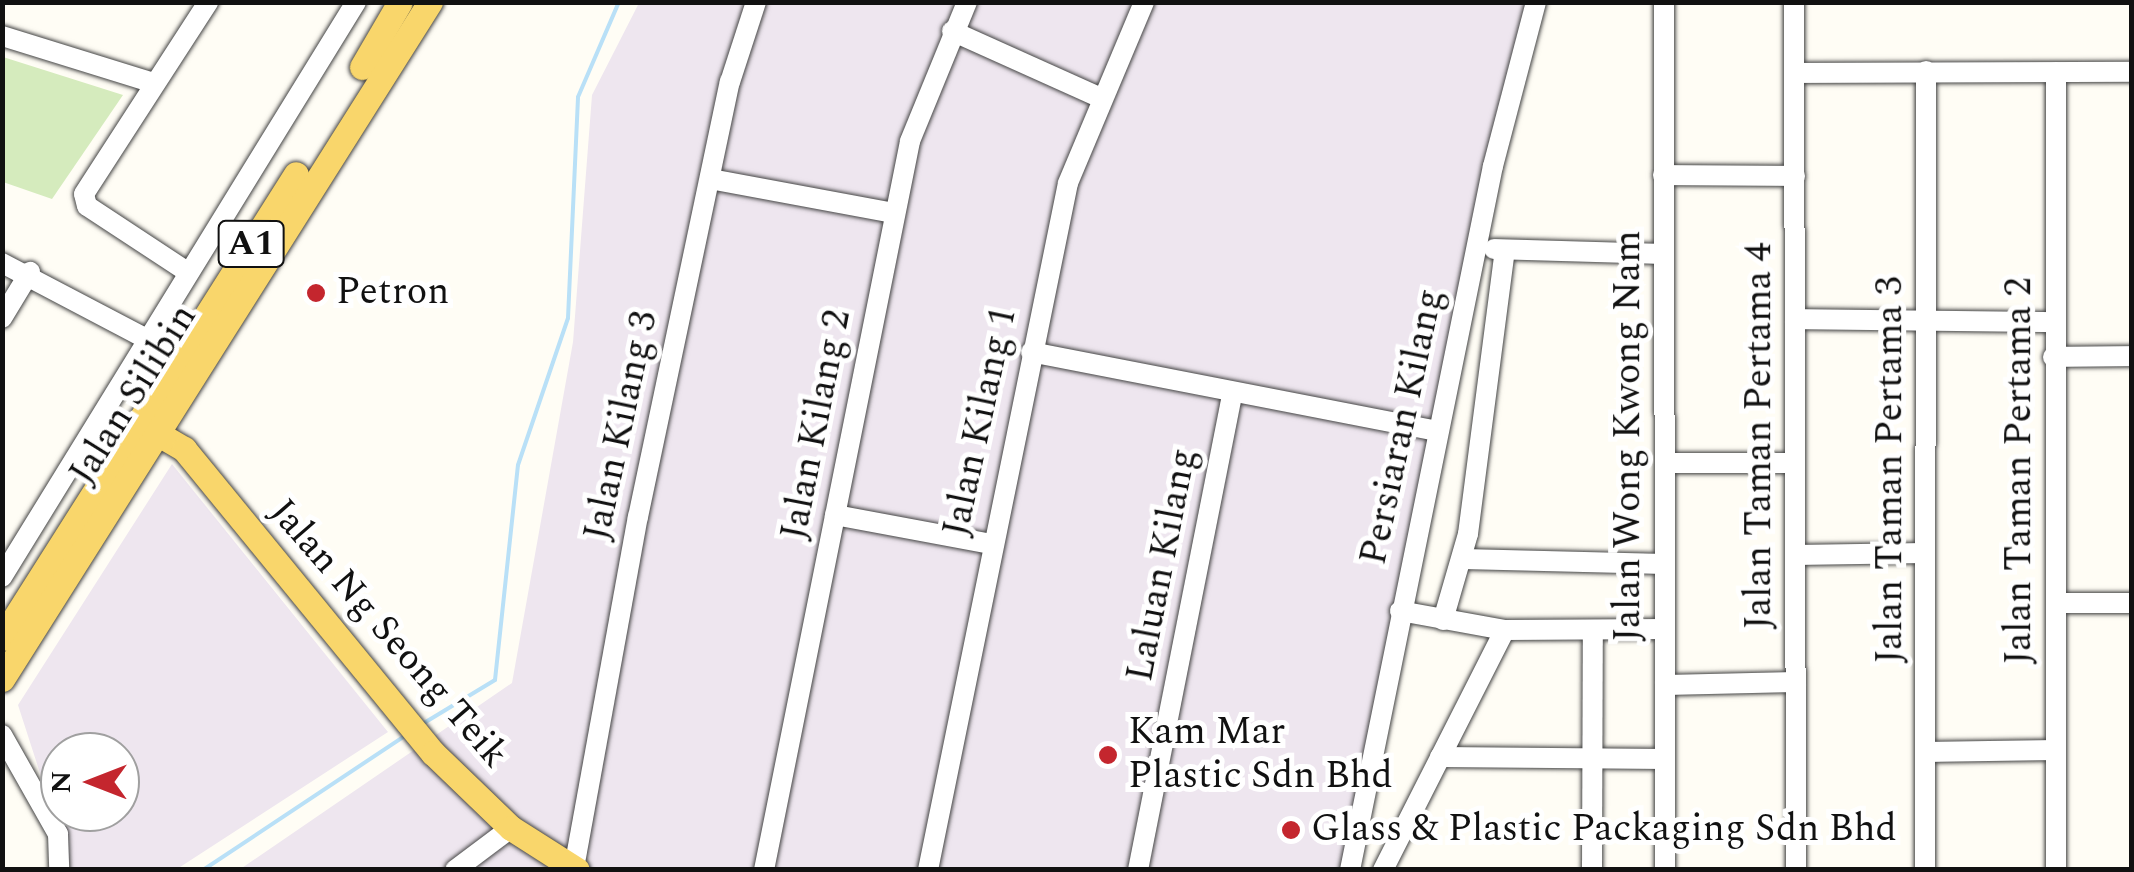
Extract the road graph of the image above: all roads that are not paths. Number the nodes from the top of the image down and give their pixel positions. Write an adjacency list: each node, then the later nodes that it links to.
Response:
1 (208, 2): 19 (street)
2 (356, 2): 29 (street, Jalan Silibin)
3 (400, 2): 43 (main road, Jalan Silibin / A1)
4 (416, 2): 14 (main road)
5 (430, 2): 14 (main road, Jalan Silibin / A1)
6 (756, 2): 23 (street, Jalan Kilang 3)
7 (967, 2): 12 (street, Jalan Kilang 2)
8 (1144, 2): 20 (street, Jalan Kilang 1)
9 (1536, 2): 25 (street, Persiaran Kilang)
10 (1664, 2): 21 (street, Jalan Wong Kwong Nam)
11 (1794, 2): 18 (street, Jalan Taman Pertama 4)
12 (952, 31): 20 (street); 24 (street, Jalan Kilang 2)
13 (2, 36): 19 (street)
14 (393, 48): 39 (main road, Jalan Silibin / A1)
15 (1926, 72): 16 (street); 18 (street); 33 (street, Jalan Taman Pertama 3)
16 (2056, 72): 17 (street); 34 (street, Jalan Taman Pertama 2)
17 (2132, 72)
18 (1794, 73): 22 (street, Jalan Taman Pertama 4)
19 (154, 82): 29 (street)
20 (1099, 97): 36 (street, Jalan Kilang 1)
21 (1663, 175): 22 (street); 27 (street, Jalan Wong Kwong Nam)
22 (1795, 176): 32 (street, Jalan Taman Pertama 4)
23 (710, 179): 24 (street); 74 (street, Jalan Kilang 3)
24 (894, 212): 47 (street, Jalan Kilang 2)
25 (1478, 247): 26 (street); 42 (street, Persiaran Kilang)
26 (1505, 251): 27 (street); 51 (street)
27 (1663, 254): 46 (street, Jalan Wong Kwong Nam)
28 (2, 263): 30 (street)
29 (186, 271): 35 (street, Jalan Silibin)
30 (30, 272): 31 (street); 35 (street)
31 (2, 318)
32 (1795, 319): 33 (street); 45 (street, Jalan Taman Pertama 4)
33 (1926, 321): 34 (street); 49 (street, Jalan Taman Pertama 3)
34 (2054, 322): 38 (street, Jalan Taman Pertama 2)
35 (145, 338): 53 (street, Jalan Silibin)
36 (1031, 352): 40 (street); 48 (street, Jalan Kilang 1)
37 (2132, 356): 38 (street)
38 (2053, 357): 54 (street, Jalan Taman Pertama 2)
39 (185, 384): 41 (main road, Jalan Silibin / A1); 44 (main road)
40 (1233, 392): 42 (street); 79 (street, Laluan Kilang)
41 (159, 427): 43 (main road); 44 (main road, Jalan Ng Seong Teik)
42 (1438, 430): 56 (street, Persiaran Kilang)
43 (131, 451): 44 (main road); 57 (main road, Jalan Silibin / A1); 60 (main road, Jalan Silibin / A1)
44 (192, 460): 73 (main road, Jalan Ng Seong Teik)
45 (1794, 463): 46 (street); 50 (street, Jalan Taman Pertama 4)
46 (1666, 464): 52 (street, Jalan Wong Kwong Nam)
47 (835, 514): 48 (street); 77 (street, Jalan Kilang 2)
48 (991, 544): 78 (street, Jalan Kilang 1)
49 (1925, 553): 50 (street); 69 (street, Jalan Taman Pertama 3)
50 (1795, 554): 65 (street, Jalan Taman Pertama 4)
51 (1463, 559): 52 (street); 58 (street)
52 (1665, 564): 59 (street, Jalan Wong Kwong Nam)
53 (2, 577)
54 (2058, 603): 55 (street); 68 (street, Jalan Taman Pertama 2)
55 (2132, 603)
56 (1400, 611): 58 (street); 80 (street, Persiaran Kilang)
57 (43, 612): 60 (main road); 64 (main road, Jalan Silibin / A1)
58 (1443, 620): 61 (street)
59 (1664, 629): 62 (street); 66 (street, Jalan Wong Kwong Nam)
60 (4, 630): 63 (main road)
61 (1506, 630): 62 (street); 70 (street)
62 (1594, 630): 71 (street)
63 (2, 665)
64 (2, 679)
65 (1796, 682): 66 (street); 84 (street, Jalan Taman Pertama 4)
66 (1665, 684): 72 (street, Jalan Wong Kwong Nam)
67 (4, 739): 75 (street)
68 (2056, 750): 69 (street); 86 (street, Jalan Taman Pertama 2)
69 (1925, 752): 85 (street, Jalan Taman Pertama 3)
70 (1440, 758): 71 (street); 81 (street)
71 (1591, 758): 72 (street); 82 (street)
72 (1665, 759): 83 (street, Jalan Wong Kwong Nam)
73 (510, 828): 74 (main road, Jalan Ng Seong Teik); 76 (street)
74 (576, 869)
75 (59, 870)
76 (454, 870)
77 (764, 870)
78 (928, 870)
79 (1138, 870)
80 (1350, 870)
81 (1383, 870)
82 (1592, 870)
83 (1665, 870)
84 (1796, 870)
85 (1925, 870)
86 (2056, 870)

